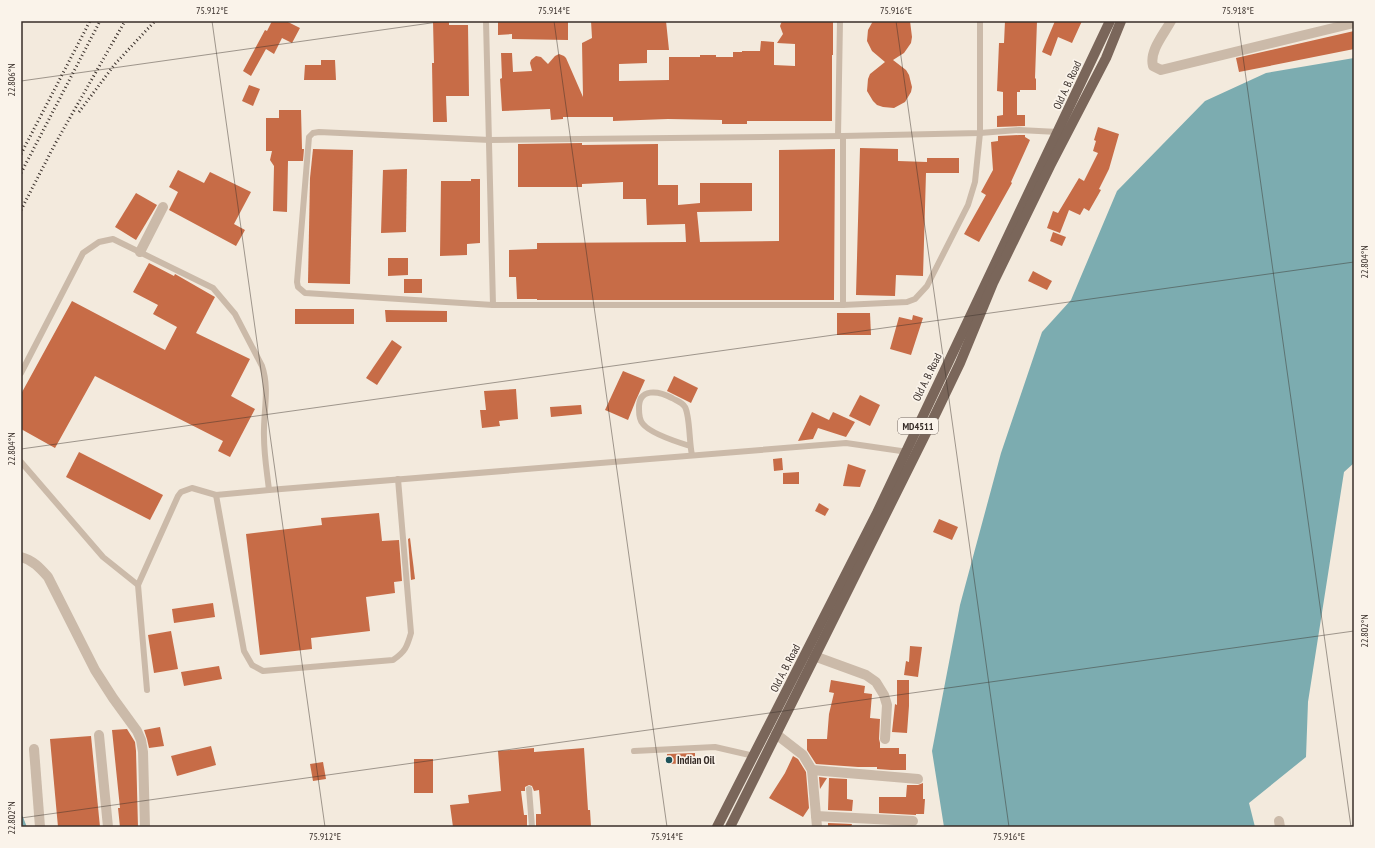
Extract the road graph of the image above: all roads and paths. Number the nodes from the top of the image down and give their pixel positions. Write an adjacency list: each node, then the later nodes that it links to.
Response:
1 (486, 21): 11 (lane)
2 (840, 21): 10 (lane)
3 (980, 21): 9 (lane)
4 (1110, 21): 8 (main road, Old A. B. Road / MD4511)
5 (1121, 21): 18 (main road, Old A. B. Road / MD4511)
6 (1171, 21): 7 (street)
7 (1354, 23)
8 (1058, 132): 9 (lane); 18 (main road, Old A. B. Road / MD4511)
9 (980, 134): 10 (lane); 15 (lane)
10 (840, 136): 11 (lane); 15 (lane)
11 (490, 140): 14 (lane); 14 (lane)
12 (163, 207): 13 (street)
13 (140, 252): 16 (lane); 22 (lane)
14 (493, 305): 15 (lane)
15 (843, 305)
16 (21, 373)
17 (690, 446): 17 (lane); 19 (lane)
18 (910, 452): 19 (lane); 26 (main road, Old A. B. Road / MD4511); 33 (main road, Old A. B. Road / MD4511)
19 (692, 455): 21 (lane)
20 (21, 462): 25 (lane)
21 (398, 479): 22 (lane); 23 (lane)
22 (269, 490): 23 (lane)
23 (216, 496): 25 (lane)
24 (21, 557): 41 (street)
25 (138, 585): 27 (lane)
26 (814, 656): 28 (main road, Old A. B. Road / MD4511); 30 (street)
27 (147, 690)
28 (776, 734): 34 (street); 44 (main road, Old A. B. Road / MD4511)
29 (99, 735): 40 (street)
30 (885, 739)
31 (34, 749): 39 (street)
32 (634, 751): 33 (lane)
33 (754, 756): 43 (main road, Old A. B. Road / MD4511)
34 (812, 770): 35 (street); 37 (street)
35 (918, 779)
36 (529, 789): 42 (lane)
37 (816, 816): 38 (street); 45 (street)
38 (913, 821)
39 (40, 827)
40 (108, 827)
41 (144, 827)
42 (532, 827)
43 (717, 827)
44 (730, 827)
45 (817, 827)

